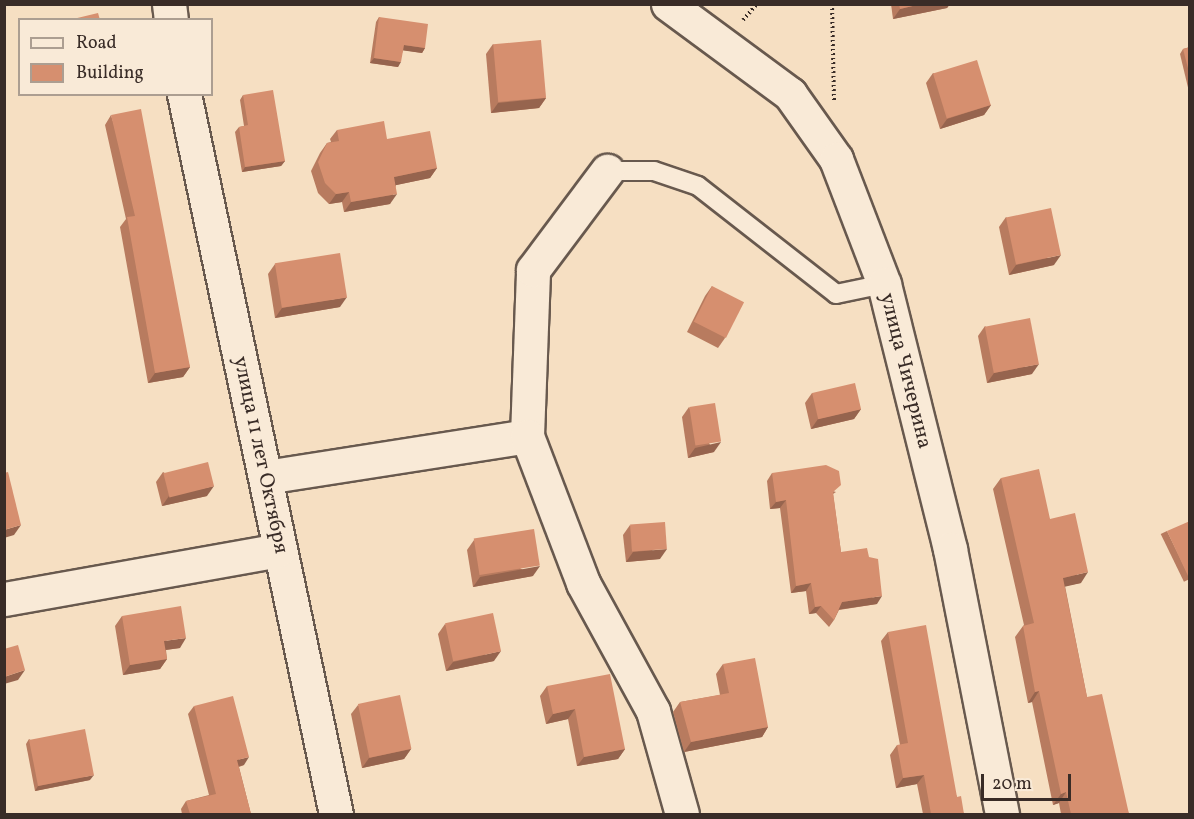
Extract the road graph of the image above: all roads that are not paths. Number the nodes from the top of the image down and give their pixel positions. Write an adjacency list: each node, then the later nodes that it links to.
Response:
1 (668, 4): 4 (street, улица Чичерина)
2 (184, 96): 6 (street, улица 11 лет Октября)
3 (607, 171): 4 (lane); 5 (street)
4 (884, 284): 11 (street, улица Чичерина)
5 (527, 436): 6 (street); 10 (street)
6 (266, 477): 7 (street, улица 11 лет Октября)
7 (279, 550): 8 (street); 9 (street, улица 11 лет Октября)
8 (4, 599)
9 (336, 814)
10 (682, 814)
11 (1002, 814)

